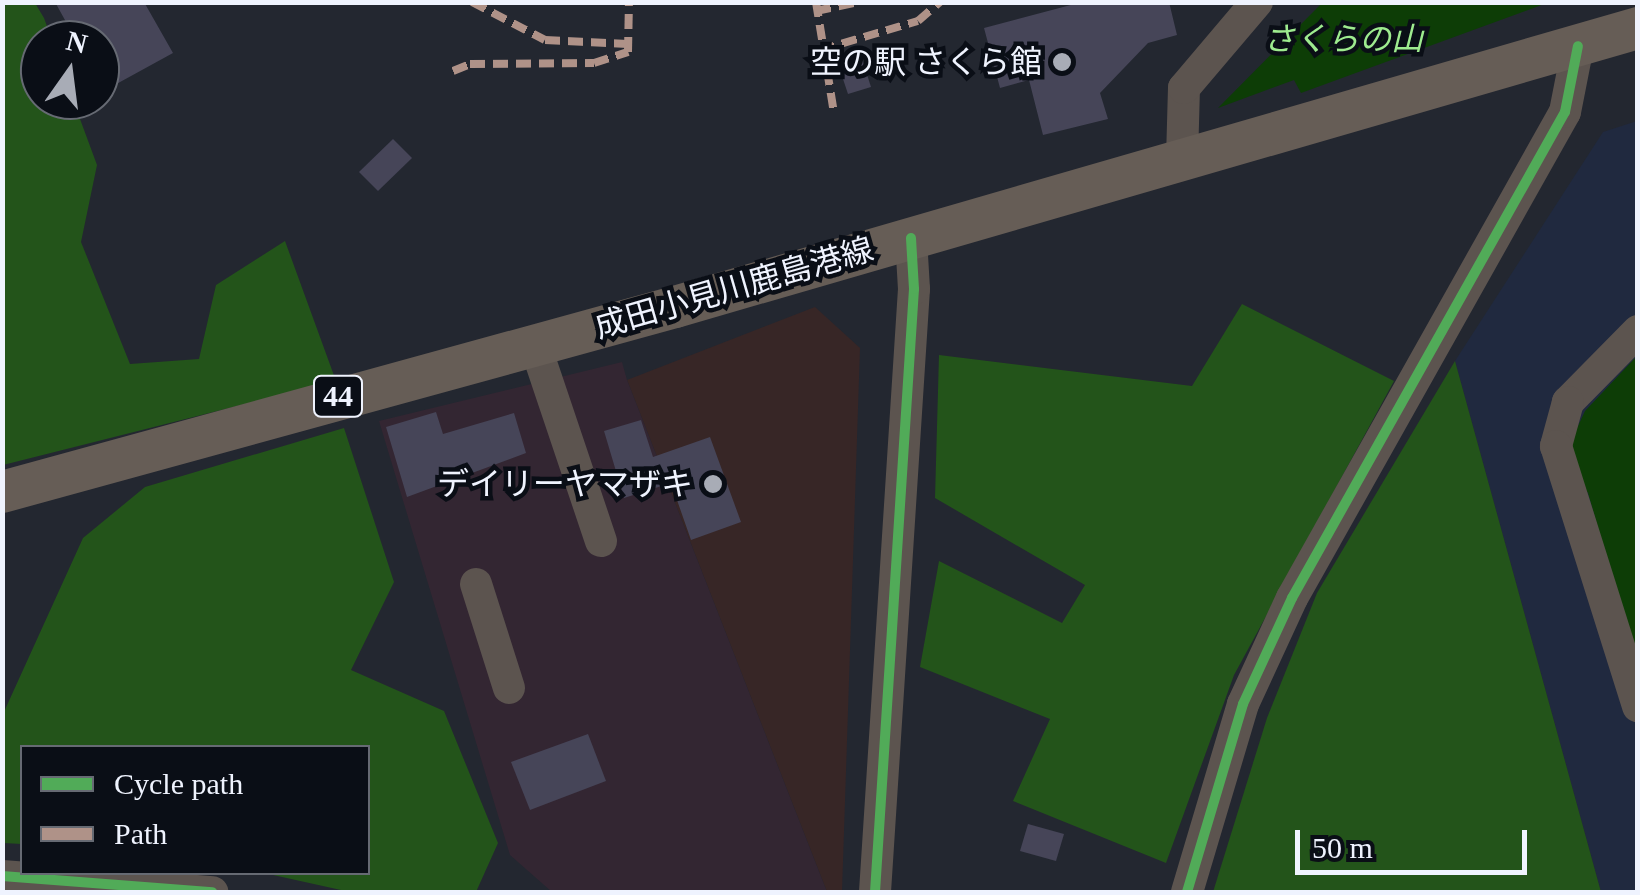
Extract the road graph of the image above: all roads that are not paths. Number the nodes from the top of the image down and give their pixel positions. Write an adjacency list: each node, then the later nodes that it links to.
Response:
1 (1258, 2): 4 (street)
2 (1638, 28): 3 (main road, 成田小見川鹿島港線 / 44)
3 (1578, 46): 4 (main road, 成田小見川鹿島港線 / 44); 17 (street)
4 (1182, 159): 5 (main road, 成田小見川鹿島港線 / 44)
5 (910, 238): 7 (main road, 成田小見川鹿島港線 / 44); 16 (street)
6 (1638, 330): 12 (street)
7 (534, 342): 8 (main road, 成田小見川鹿島港線 / 44); 9 (street)
8 (2, 492)
9 (601, 541)
10 (476, 584): 11 (street)
11 (509, 688)
12 (1638, 706)
13 (2, 876): 14 (street)
14 (146, 890): 15 (street)
15 (212, 892)
16 (874, 892)
17 (1187, 892)

